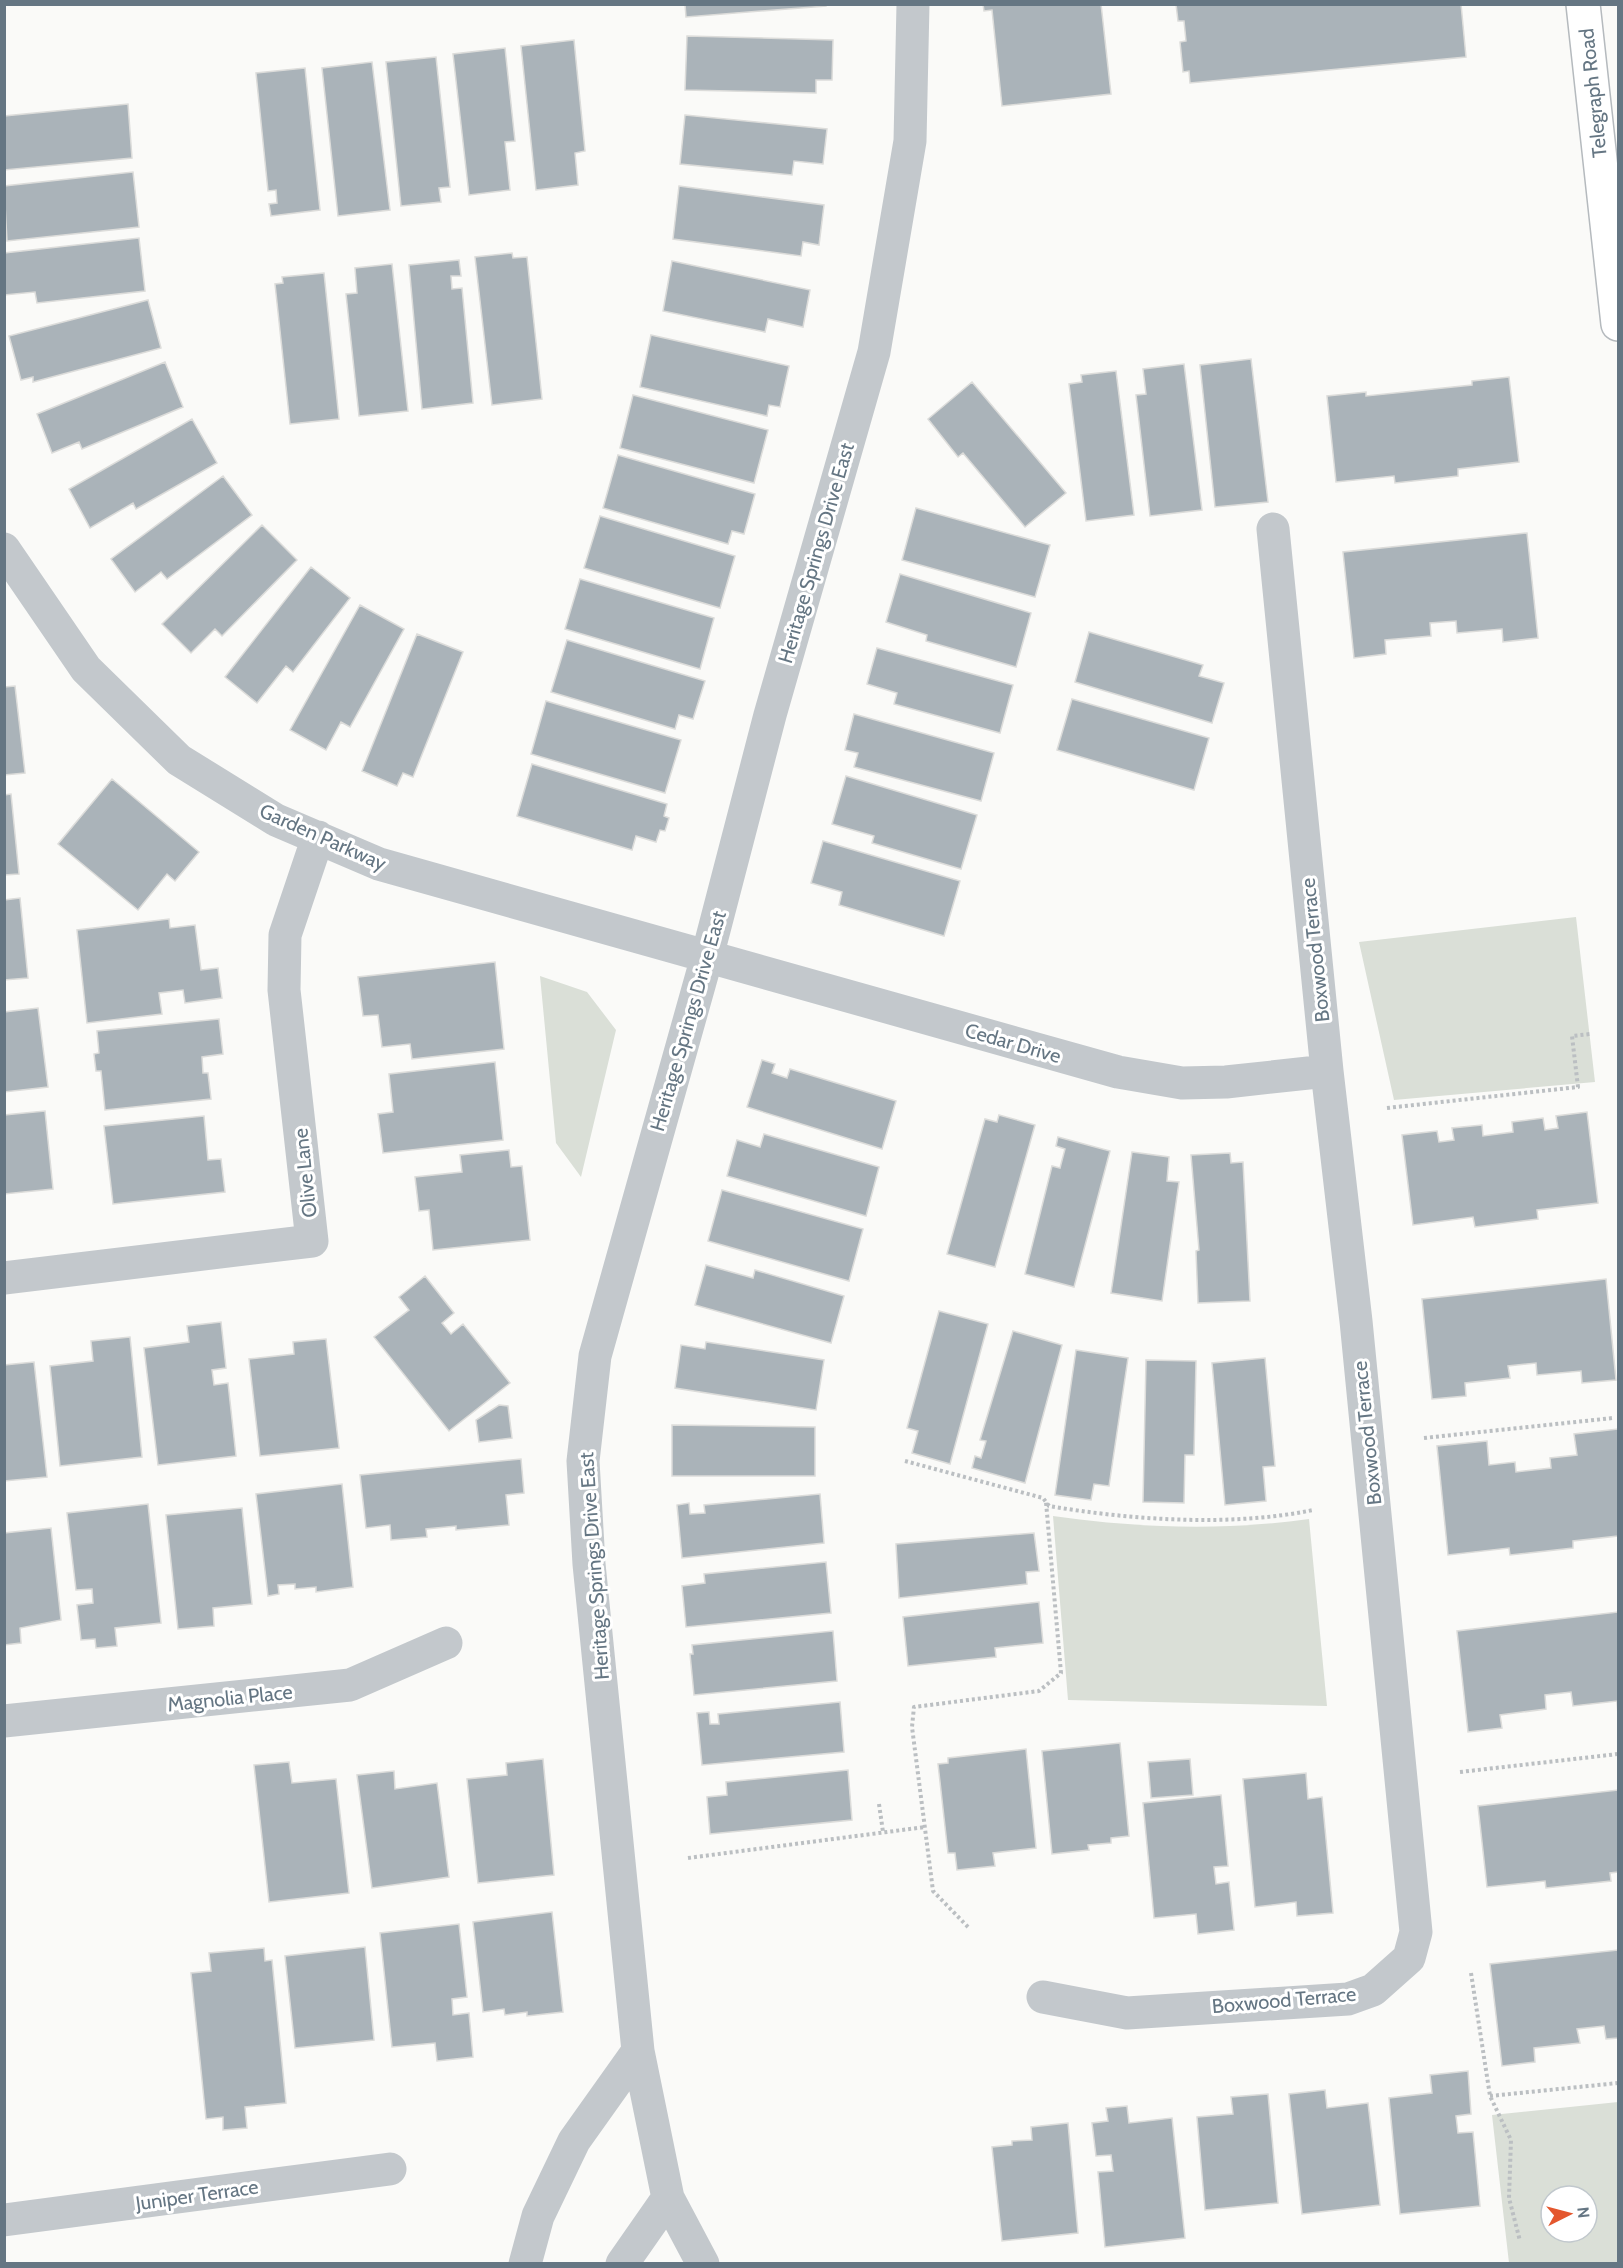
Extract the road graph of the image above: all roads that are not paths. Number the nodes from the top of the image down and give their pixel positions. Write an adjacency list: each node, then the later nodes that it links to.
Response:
1 (913, 4): 7 (street, Heritage Springs Drive East)
2 (1583, 4): 3 (main road, Telegraph Road)
3 (1618, 324)
4 (1273, 529): 8 (street, Boxwood Terrace)
5 (4, 549): 6 (street, Garden Parkway)
6 (318, 837): 7 (street, Garden Parkway); 9 (street, Olive Lane)
7 (706, 957): 8 (street, Cedar Drive); 13 (street, Heritage Springs Drive East)
8 (1327, 1071): 12 (street, Boxwood Terrace)
9 (4, 1278)
10 (446, 1643): 11 (street, Magnolia Place)
11 (4, 1721)
12 (1043, 1997)
13 (638, 2051): 15 (street, Heritage Springs Drive East); 17 (street)
14 (390, 2169): 16 (street, Juniper Terrace)
15 (668, 2198): 18 (street); 19 (street, Heritage Springs Drive East)
16 (4, 2220)
17 (525, 2264)
18 (622, 2264)
19 (703, 2264)

